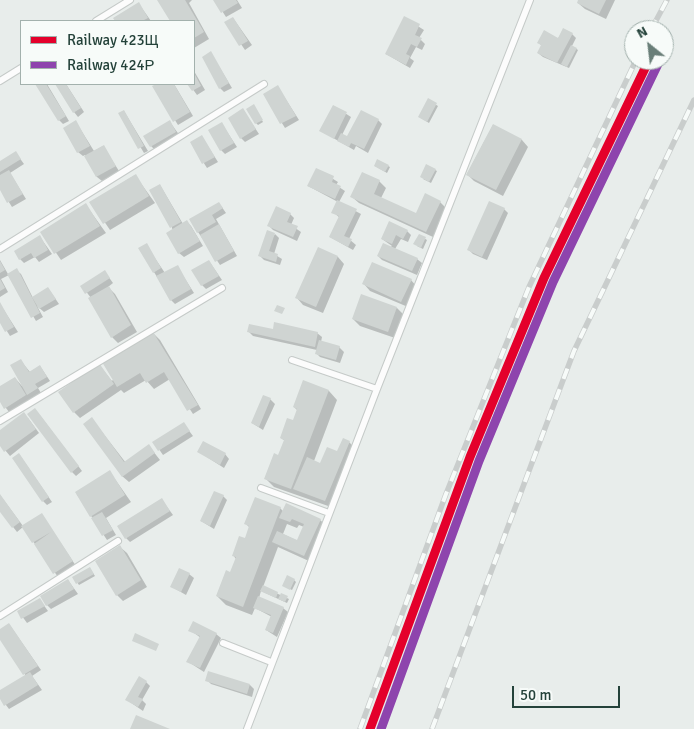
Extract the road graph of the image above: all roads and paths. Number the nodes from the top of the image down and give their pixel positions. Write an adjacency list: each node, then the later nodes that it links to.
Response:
1 (130, 0): 3 (lane)
2 (530, 0): 10 (lane)
3 (98, 20)
4 (20, 69): 5 (lane)
5 (0, 81)
6 (264, 84): 7 (lane)
7 (0, 249)
8 (222, 288): 11 (lane)
9 (292, 360): 10 (lane)
10 (377, 389): 13 (lane)
11 (0, 421)
12 (261, 488): 13 (lane)
13 (330, 513): 17 (lane)
14 (118, 541): 15 (lane)
15 (0, 616)
16 (223, 643): 17 (lane)
17 (271, 662): 18 (lane)
18 (247, 729)

